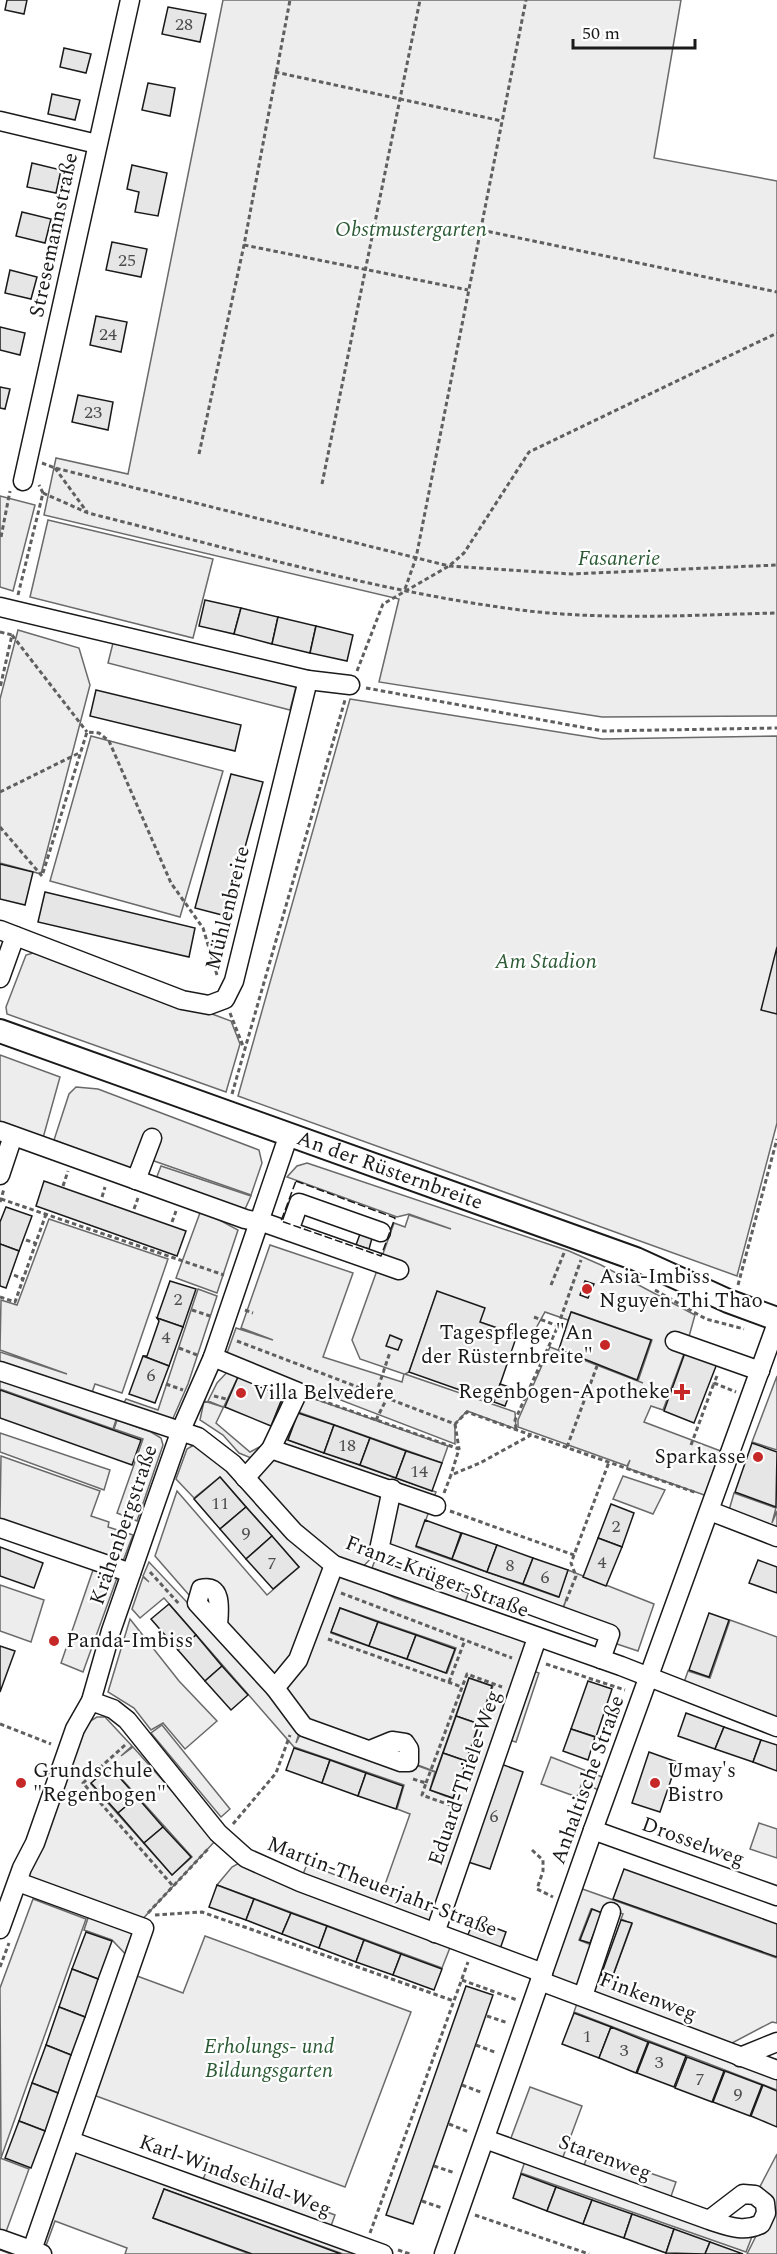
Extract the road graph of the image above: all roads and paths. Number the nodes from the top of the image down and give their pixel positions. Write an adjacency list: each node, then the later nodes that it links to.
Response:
1 (130, 0): 9 (street, Stresemannstraße)
2 (290, 0): 5 (path)
3 (420, 0): 6 (path)
4 (525, 0): 8 (path)
5 (275, 72): 6 (path); 11 (path)
6 (401, 98): 8 (path); 12 (path)
7 (0, 121): 9 (street)
8 (502, 121): 10 (path)
9 (97, 144): 17 (street, Stresemannstraße)
10 (481, 230): 13 (path); 14 (path)
11 (244, 245): 12 (path); 16 (path)
12 (367, 271): 13 (path); 20 (path)
13 (468, 290): 24 (path)
14 (777, 292)
15 (777, 333): 26 (path)
16 (199, 454)
17 (28, 459): 18 (path); 19 (street, Stresemannstraße)
18 (55, 468): 22 (path); 24 (path)
19 (24, 480): 21 (path); 23 (path)
20 (322, 484)
21 (43, 493): 22 (path); 28 (path)
22 (88, 513): 27 (path)
23 (1, 537)
24 (416, 558): 26 (path); 27 (path)
25 (777, 565): 26 (path)
26 (449, 566): 27 (path)
27 (404, 591): 29 (path); 33 (path)
28 (7, 609): 32 (street)
29 (777, 613)
30 (0, 632): 31 (path)
31 (12, 635): 34 (path); 36 (path)
32 (308, 680): 33 (street); 42 (street, Mühlenbreite)
33 (350, 685): 35 (path); 44 (path)
34 (0, 688)
35 (777, 728)
36 (87, 732): 37 (path); 42 (path)
37 (81, 752): 38 (path); 39 (path)
38 (0, 792)
39 (0, 827)
40 (8, 933): 41 (street, Mühlenbreite); 42 (street, Mühlenbreite)
41 (0, 978)
42 (225, 999): 44 (path)
43 (0, 1031): 47 (main road, An der Rüsternbreite)
44 (243, 1047): 45 (path)
45 (230, 1100)
46 (6, 1134): 51 (street); 54 (street)
47 (289, 1134): 61 (street, Krähenbergstraße); 78 (main road, An der Rüsternbreite)
48 (152, 1138): 54 (street)
49 (777, 1139): 73 (path)
50 (68, 1169): 53 (path)
51 (0, 1175)
52 (107, 1183): 55 (path)
53 (63, 1186)
54 (138, 1187): 58 (path); 61 (street)
55 (102, 1197)
56 (1, 1198): 59 (path)
57 (178, 1206): 60 (path)
58 (134, 1209)
59 (46, 1214): 65 (path); 70 (path)
60 (172, 1222)
61 (258, 1222): 62 (street); 84 (street, Krähenbergstraße)
62 (289, 1231): 63 (street); 68 (street)
63 (381, 1232)
64 (26, 1240): 65 (path)
65 (35, 1244): 71 (path)
66 (566, 1248): 72 (path)
67 (582, 1255): 79 (path)
68 (399, 1270)
69 (14, 1275): 71 (path)
70 (225, 1276)
71 (23, 1279): 74 (path)
72 (551, 1285)
73 (738, 1285)
74 (0, 1297)
75 (192, 1310): 76 (path)
76 (212, 1317)
77 (534, 1317): 79 (path)
78 (777, 1321): 87 (street, Anhaltische Straße)
79 (558, 1326): 101 (path)
80 (229, 1338): 95 (path)
81 (675, 1341): 87 (street)
82 (179, 1348): 84 (path)
83 (390, 1352): 95 (path)
84 (206, 1356): 92 (street); 100 (street, Krähenbergstraße)
85 (597, 1366): 103 (path)
86 (0, 1371): 100 (street, Franz-Krüger-Straße)
87 (760, 1371): 110 (street, Anhaltische Straße)
88 (717, 1376): 89 (path)
89 (714, 1383): 94 (path); 102 (path)
90 (166, 1384): 91 (path)
91 (187, 1392)
92 (298, 1392): 98 (path); 104 (street)
93 (206, 1393): 97 (path)
94 (739, 1393)
95 (376, 1394): 96 (path)
96 (387, 1398): 98 (path); 99 (path)
97 (226, 1399)
98 (376, 1420): 105 (path)
99 (455, 1424): 101 (path); 105 (path)
100 (181, 1431): 108 (street, Franz-Krüger-Straße); 117 (street, Krähenbergstraße)
101 (531, 1435): 103 (path); 107 (path)
102 (691, 1444)
103 (567, 1447): 106 (path)
104 (271, 1449): 108 (street); 109 (street)
105 (459, 1449): 107 (path)
106 (609, 1462): 110 (path); 115 (path)
107 (451, 1475): 111 (path)
108 (245, 1478): 116 (street, Franz-Krüger-Straße)
109 (392, 1489): 111 (street); 114 (street)
110 (707, 1504): 113 (street); 127 (street, Anhaltische Straße)
111 (436, 1506): 115 (path)
112 (0, 1528): 117 (street)
113 (777, 1537)
114 (379, 1550): 118 (street); 120 (street)
115 (574, 1555): 120 (path)
116 (334, 1565): 118 (street, Franz-Krüger-Straße); 130 (street)
117 (138, 1570): 119 (path); 133 (street, Krähenbergstraße)
118 (355, 1571): 122 (street, Franz-Krüger-Straße)
119 (184, 1610)
120 (560, 1616): 126 (street)
121 (218, 1625): 130 (street)
122 (537, 1638): 125 (street, Eduard-Thiele-Weg); 126 (street, Franz-Krüger-Straße)
123 (328, 1639): 128 (path)
124 (465, 1640): 128 (path)
125 (521, 1659): 132 (path); 153 (street, Eduard-Thiele-Weg)
126 (601, 1659): 127 (street, Franz-Krüger-Straße)
127 (649, 1677): 135 (street, Franz-Krüger-Straße); 143 (street, Anhaltische Straße)
128 (449, 1682): 129 (path)
129 (462, 1687): 131 (path); 141 (path)
130 (275, 1688): 139 (street)
131 (506, 1689)
132 (628, 1698)
133 (91, 1701): 144 (street, Martin-Theuerjahr-Straße); 146 (street, Krähenbergstraße)
134 (0, 1724): 138 (path)
135 (777, 1727)
136 (297, 1736): 144 (path)
137 (125, 1745): 147 (path)
138 (60, 1748)
139 (370, 1750)
140 (410, 1778): 141 (path)
141 (426, 1784): 142 (path)
142 (464, 1810)
143 (594, 1830): 148 (street, Drosselweg); 156 (street, Anhaltische Straße)
144 (221, 1836): 147 (path); 153 (street, Martin-Theuerjahr-Straße)
145 (532, 1850): 149 (path)
146 (18, 1882): 150 (street, Krähenbergstraße); 174 (street)
147 (173, 1886): 160 (path)
148 (777, 1896)
149 (558, 1899)
150 (4, 1907): 152 (street, Krähenbergstraße)
151 (611, 1912): 159 (street)
152 (5, 1934): 155 (path)
153 (435, 1934): 156 (street, Martin-Theuerjahr-Straße)
154 (465, 1957): 157 (path)
155 (0, 1967)
156 (542, 1977): 159 (street, Finkenweg); 173 (street, Anhaltische Straße)
157 (462, 1980): 160 (path); 161 (path)
158 (522, 1993): 161 (path)
159 (583, 1996): 168 (street, Finkenweg)
160 (454, 2001): 184 (path)
161 (520, 2001): 162 (path)
162 (517, 2009)
163 (487, 2016): 164 (path)
164 (514, 2016)
165 (777, 2042): 168 (street)
166 (476, 2045): 167 (path)
167 (501, 2054)
168 (740, 2057): 169 (street, Finkenweg)
169 (777, 2070)
170 (462, 2085): 171 (path)
171 (487, 2094)
172 (449, 2124): 173 (path)
173 (478, 2136): 182 (street, Starenweg); 187 (street, Anhaltische Straße)
174 (71, 2141): 184 (street, Karl-Windschild-Weg); 185 (street)
175 (434, 2166): 176 (path)
176 (458, 2174)
177 (422, 2201): 179 (path)
178 (448, 2202): 179 (path)
179 (445, 2209): 181 (path)
180 (471, 2213): 188 (path)
181 (442, 2218)
182 (709, 2220)
183 (0, 2239): 185 (street)
184 (365, 2247): 186 (street, Karl-Windschild-Weg)
185 (37, 2252)
186 (383, 2254)
187 (444, 2254)
188 (589, 2254)

